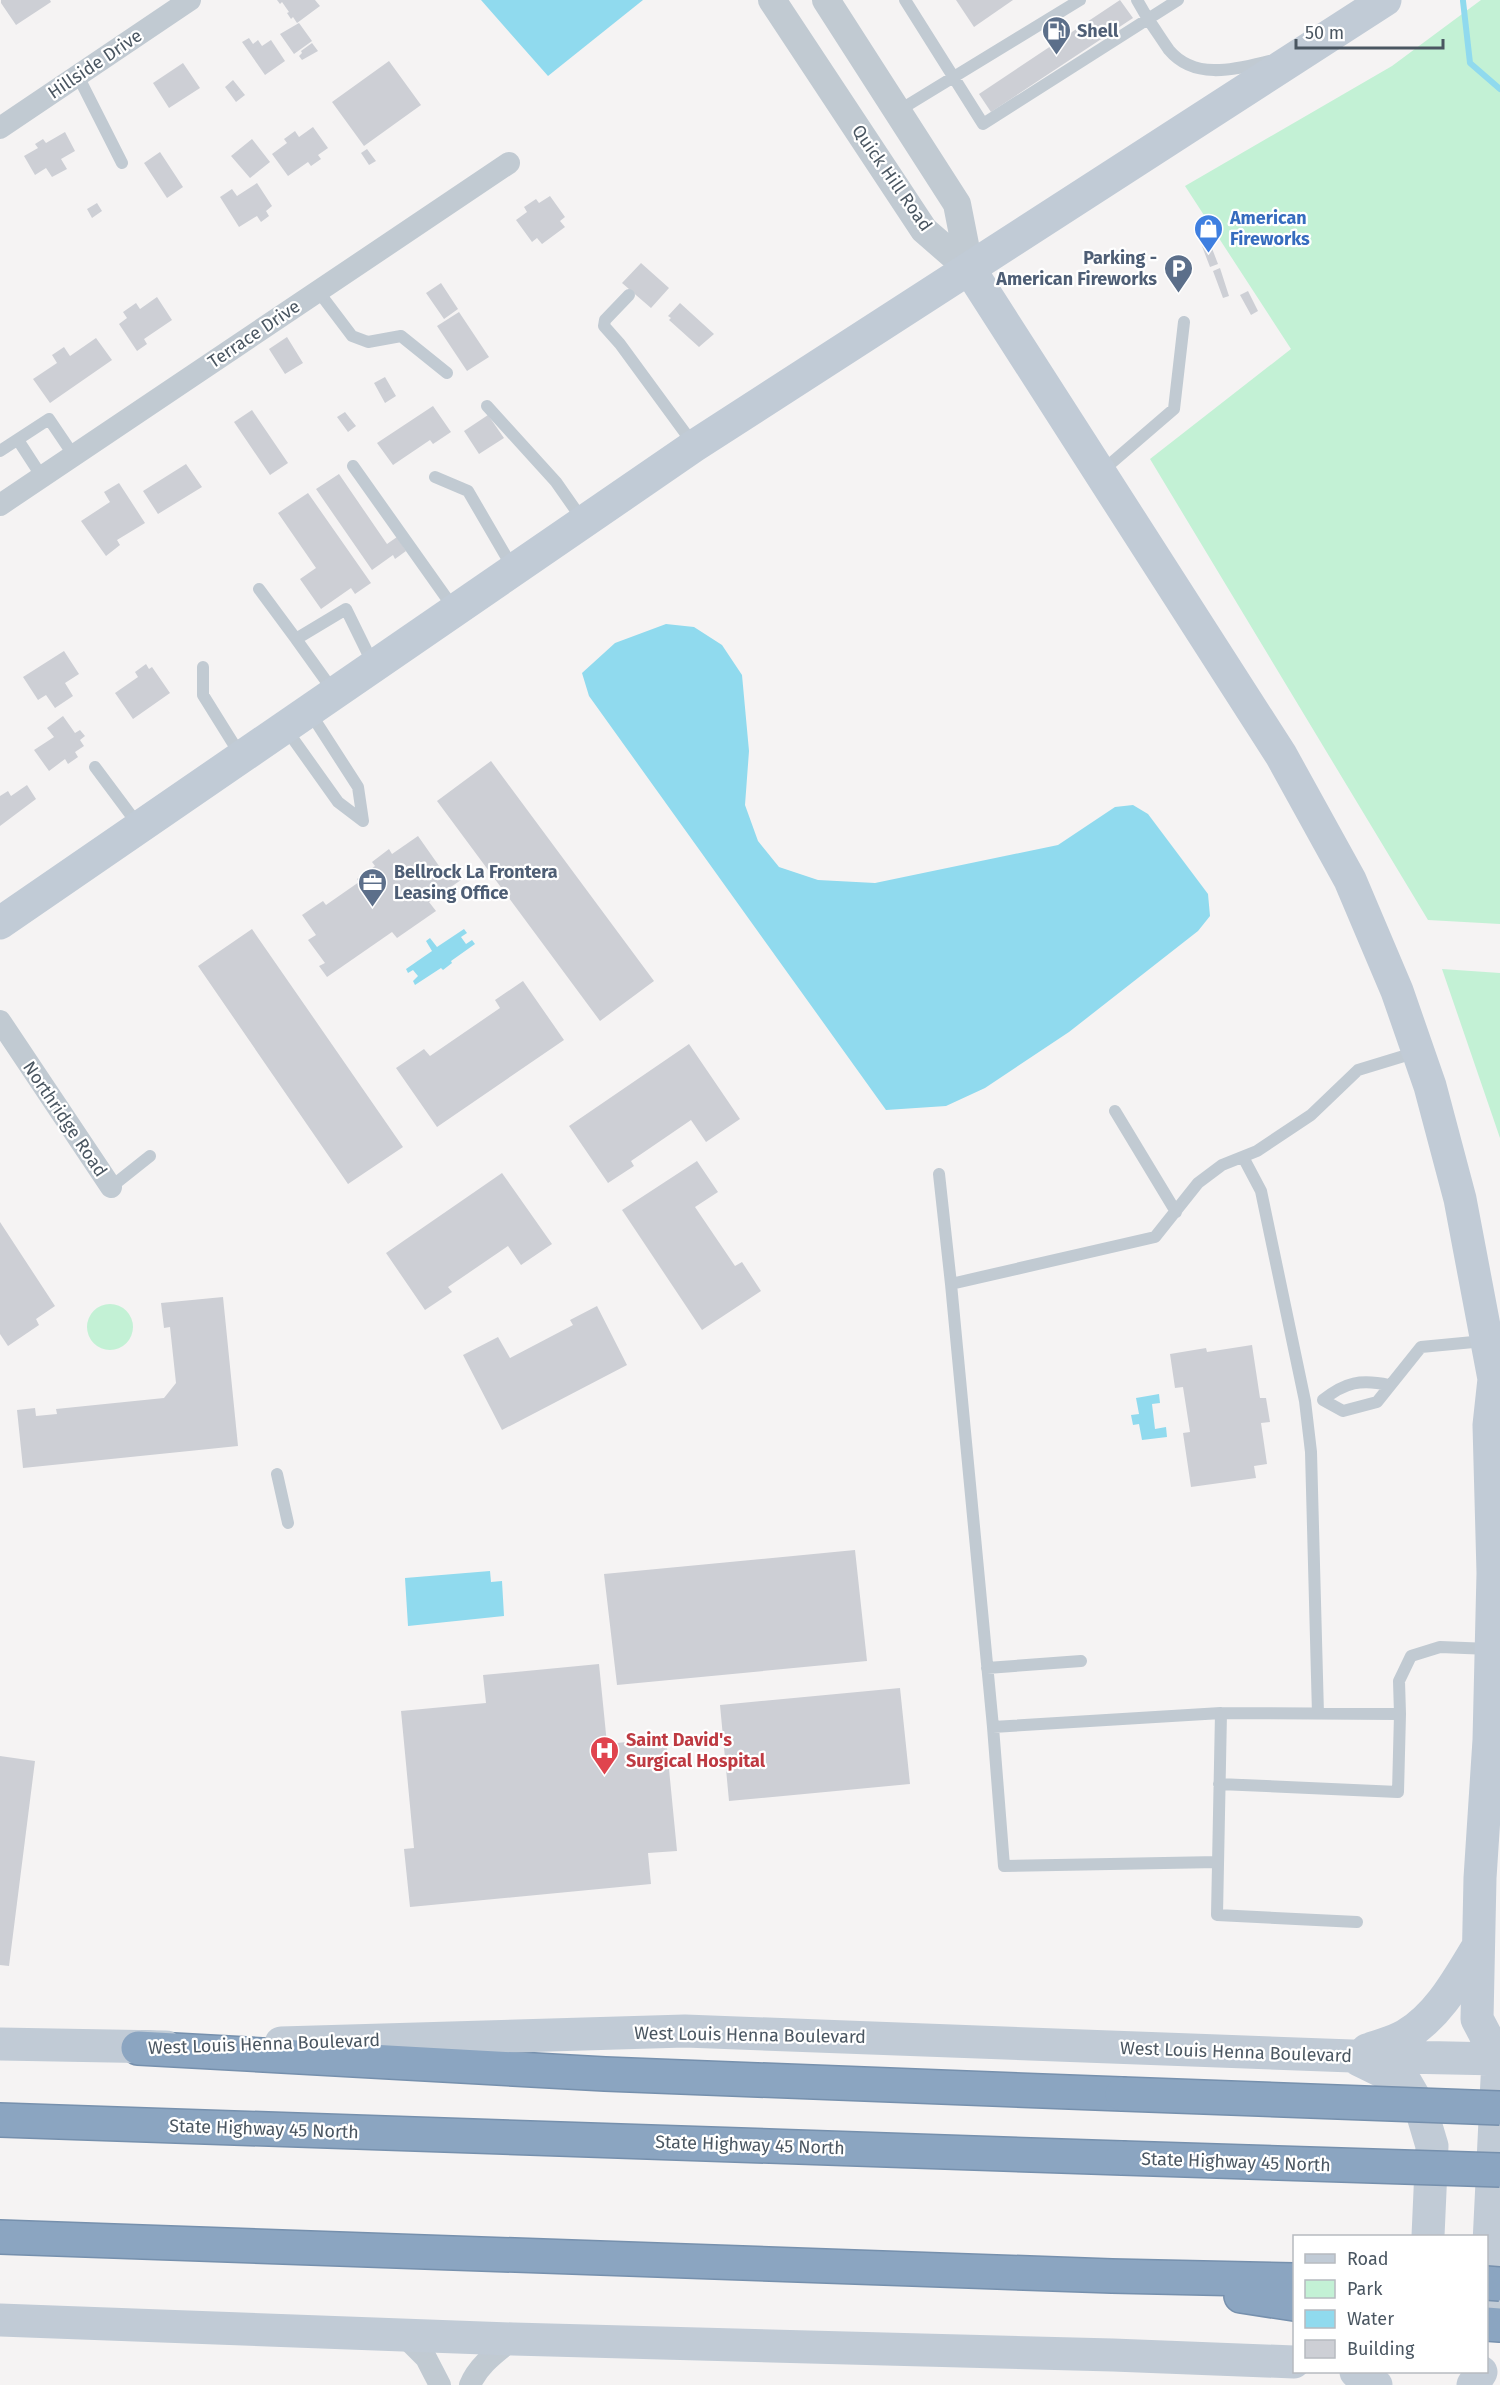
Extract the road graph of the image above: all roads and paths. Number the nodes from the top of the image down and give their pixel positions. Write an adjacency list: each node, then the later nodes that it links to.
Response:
1 (190, 0): 11 (street, Hillside Drive)
2 (772, 0): 17 (street, Quick Hill Road)
3 (826, 0): 13 (street, Quick Hill Road)
4 (905, 0): 12 (lane)
5 (1080, 0): 12 (lane)
6 (1137, 0): 9 (lane)
7 (1178, 0): 9 (lane)
8 (1385, 0): 10 (main road)
9 (1148, 19): 10 (lane); 12 (lane)
10 (1306, 52): 17 (main road)
11 (78, 76): 14 (street, Hillside Drive); 15 (lane)
12 (954, 77): 13 (lane)
13 (898, 111): 17 (street, Quick Hill Road)
14 (0, 128)
15 (122, 163)
16 (509, 163): 18 (street, Terrace Drive)
17 (970, 270): 24 (main road); 28 (main road)
18 (318, 291): 21 (lane); 26 (street, Terrace Drive)
19 (629, 295): 24 (lane)
20 (1184, 322): 28 (lane)
21 (447, 373)
22 (487, 405): 32 (lane)
23 (18, 440): 25 (lane); 26 (lane); 29 (lane)
24 (694, 446): 32 (main road)
25 (0, 451)
26 (74, 456): 29 (street, Terrace Drive)
27 (353, 466): 35 (lane)
28 (1101, 472): 45 (main road)
29 (42, 477): 31 (street, Terrace Drive)
30 (435, 477): 33 (lane)
31 (0, 505)
32 (585, 523): 33 (main road)
33 (514, 571): 35 (main road)
34 (259, 589): 36 (lane)
35 (456, 610): 38 (main road)
36 (296, 639): 38 (lane); 39 (lane)
37 (203, 667): 40 (lane)
38 (374, 667): 39 (main road)
39 (309, 711): 39 (lane); 40 (main road)
40 (242, 757): 42 (main road)
41 (94, 767): 42 (lane)
42 (140, 827): 43 (main road)
43 (0, 923)
44 (0, 1021): 50 (street, Northridge Road)
45 (1418, 1052): 48 (lane); 53 (main road)
46 (1115, 1111): 51 (lane)
47 (150, 1156): 50 (lane)
48 (1243, 1156): 51 (lane); 57 (lane)
49 (939, 1174): 52 (lane)
50 (111, 1186)
51 (1176, 1212): 52 (lane)
52 (951, 1284): 62 (lane)
53 (1487, 1341): 54 (lane); 55 (main road)
54 (1389, 1385): 56 (lane); 56 (lane)
55 (1497, 1385): 60 (main road)
56 (1323, 1400): 57 (lane)
57 (1305, 1401): 64 (lane)
58 (277, 1474): 59 (lane)
59 (288, 1523)
60 (1491, 1649): 65 (lane); 70 (main road)
61 (1081, 1661): 62 (lane)
62 (987, 1668): 66 (lane)
63 (1221, 1713): 64 (lane); 66 (lane); 67 (lane)
64 (1318, 1714): 65 (lane)
65 (1400, 1714): 67 (lane)
66 (993, 1727): 68 (lane)
67 (1219, 1784): 68 (lane)
68 (1218, 1862): 69 (lane)
69 (1357, 1922)
70 (1478, 1946): 73 (main road); 74 (main road)
71 (0, 2044): 72 (main road, West Louis Henna Boulevard)
72 (138, 2048): 73 (main road, West Louis Henna Boulevard); 75 (highway, bridge)
73 (1352, 2056): 74 (main road, West Louis Henna Boulevard); 78 (main road)
74 (1499, 2058): 80 (main road)
75 (1500, 2108)
76 (0, 2120): 77 (highway, State Highway 45 North, bridge)
77 (1500, 2170)
78 (1428, 2235)
79 (0, 2237): 81 (highway)
80 (1488, 2267)
81 (1112, 2276): 82 (highway); 83 (highway)
82 (1293, 2280)
83 (1293, 2304)
84 (0, 2320): 85 (main road)
85 (403, 2335): 86 (main road); 89 (street)
86 (513, 2338): 87 (main road); 90 (street)
87 (1293, 2362)
88 (1358, 2373): 91 (main road)
89 (440, 2385)
90 (470, 2385)
91 (1376, 2385)

